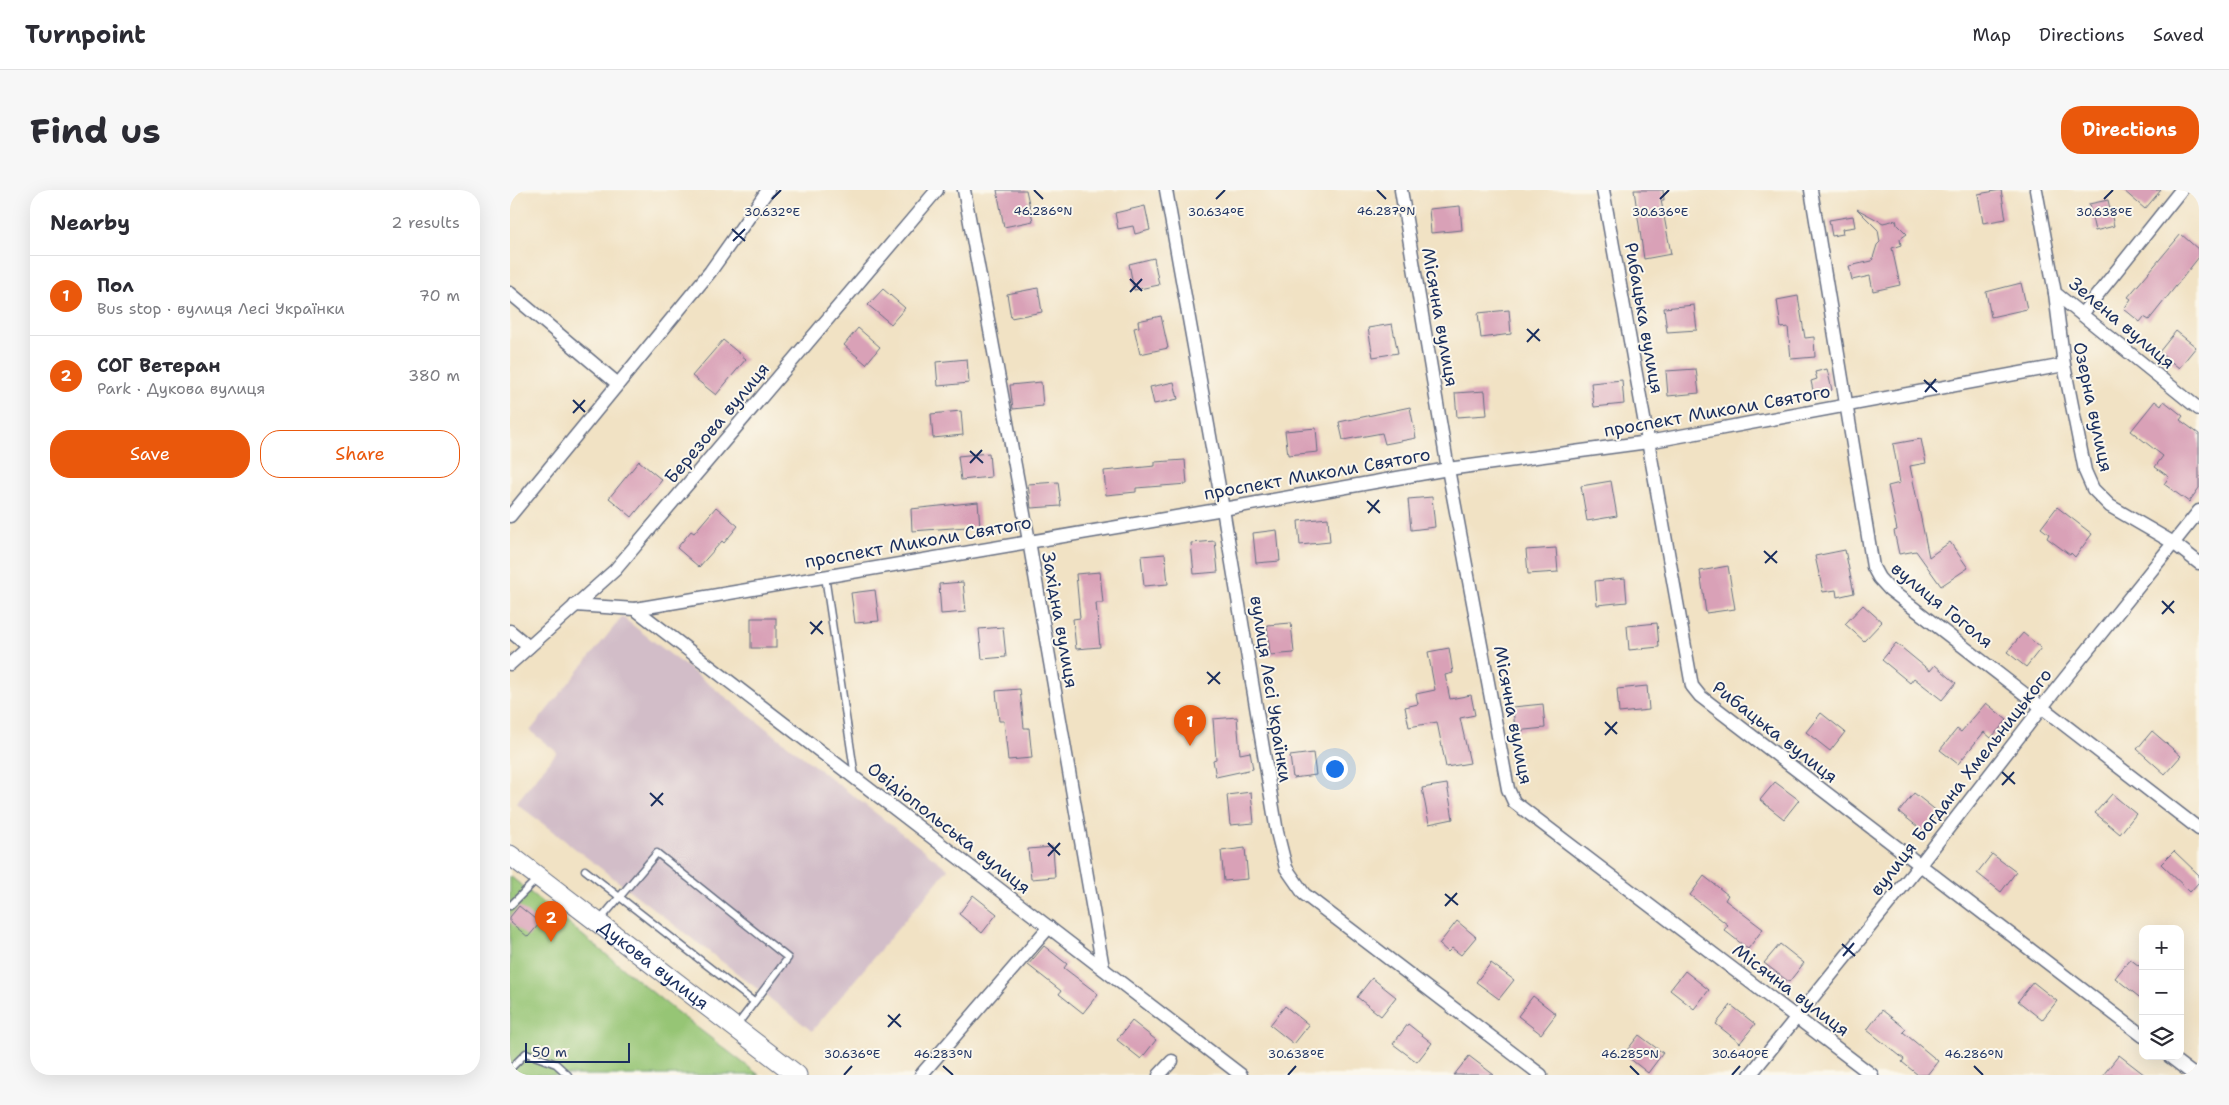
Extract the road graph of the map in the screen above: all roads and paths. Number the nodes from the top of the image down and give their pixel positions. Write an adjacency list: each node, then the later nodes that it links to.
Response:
1 (768, 190): 14 (street)
2 (937, 190): 26 (street, Березова вулиця)
3 (964, 190): 22 (street, Західна вулиця)
4 (1166, 190): 19 (street, вулиця Лесі Українки)
5 (1401, 190): 18 (street, Місячна вулиця)
6 (1603, 190): 17 (street, Рибацька вулиця)
7 (1811, 190): 15 (street, вулиця Гоголя)
8 (2036, 190): 10 (street, Зелена вулиця)
9 (2181, 190): 12 (street)
10 (2055, 293): 12 (street, Зелена вулиця); 13 (street, Озерна вулиця)
11 (510, 294): 14 (street)
12 (2082, 314): 16 (street, Зелена вулиця)
13 (2064, 365): 15 (street, проспект Миколи Святого); 23 (street, Озерна вулиця)
14 (618, 384): 21 (street)
15 (1848, 406): 17 (street, проспект Миколи Святого); 31 (street, вулиця Гоголя)
16 (2199, 409)
17 (1648, 442): 18 (street, проспект Миколи Святого); 35 (street, Рибацька вулиця)
18 (1448, 469): 19 (street, проспект Миколи Святого); 44 (street, Місячна вулиця)
19 (1223, 510): 22 (street, проспект Миколи Святого); 55 (street, вулиця Лесі Українки)
20 (2199, 511): 23 (street, вулиця Богдана Хмельницького)
21 (510, 516)
22 (1029, 541): 25 (street, проспект Миколи Святого); 42 (street, Західна вулиця)
23 (2172, 542): 24 (street, Озерна вулиця); 31 (street, вулиця Богдана Хмельницького)
24 (2199, 564)
25 (825, 576): 27 (street, проспект Миколи Святого); 32 (lane)
26 (575, 605): 27 (street, проспект Миколи Святого); 29 (street, Березова вулиця)
27 (635, 609): 32 (street, Овідіопольська вулиця)
28 (510, 631): 29 (street)
29 (528, 647): 30 (street, Березова вулиця)
30 (510, 664)
31 (2042, 707): 33 (street, вулиця Гоголя); 35 (street, вулиця Богдана Хмельницького)
32 (855, 778): 41 (street, Овідіопольська вулиця)
33 (2199, 829)
34 (510, 856): 37 (street, Дукова вулиця)
35 (1919, 866): 44 (street, вулиця Богдана Хмельницького); 46 (street, Рибацька вулиця)
36 (585, 870): 38 (lane)
37 (539, 878): 39 (lane); 40 (street, Дукова вулиця)
38 (619, 897): 40 (lane); 43 (lane); 43 (lane)
39 (510, 906)
40 (597, 923): 45 (street, Дукова вулиця)
41 (1049, 927): 42 (street, Овідіопольська вулиця); 52 (street)
42 (1103, 968): 54 (street, Овідіопольська вулиця)
43 (754, 1002): 45 (lane)
44 (1797, 1015): 56 (street, вулиця Богдана Хмельницького); 57 (street, Місячна вулиця)
45 (735, 1026): 51 (street, Дукова вулиця)
46 (2139, 1033)
47 (1172, 1060): 53 (street)
48 (2174, 1060): 58 (street)
49 (510, 1069): 50 (lane)
50 (568, 1075)
51 (796, 1075)
52 (921, 1075)
53 (1159, 1075)
54 (1241, 1075)
55 (1541, 1075)
56 (1750, 1075)
57 (1872, 1075)
58 (2194, 1075)

